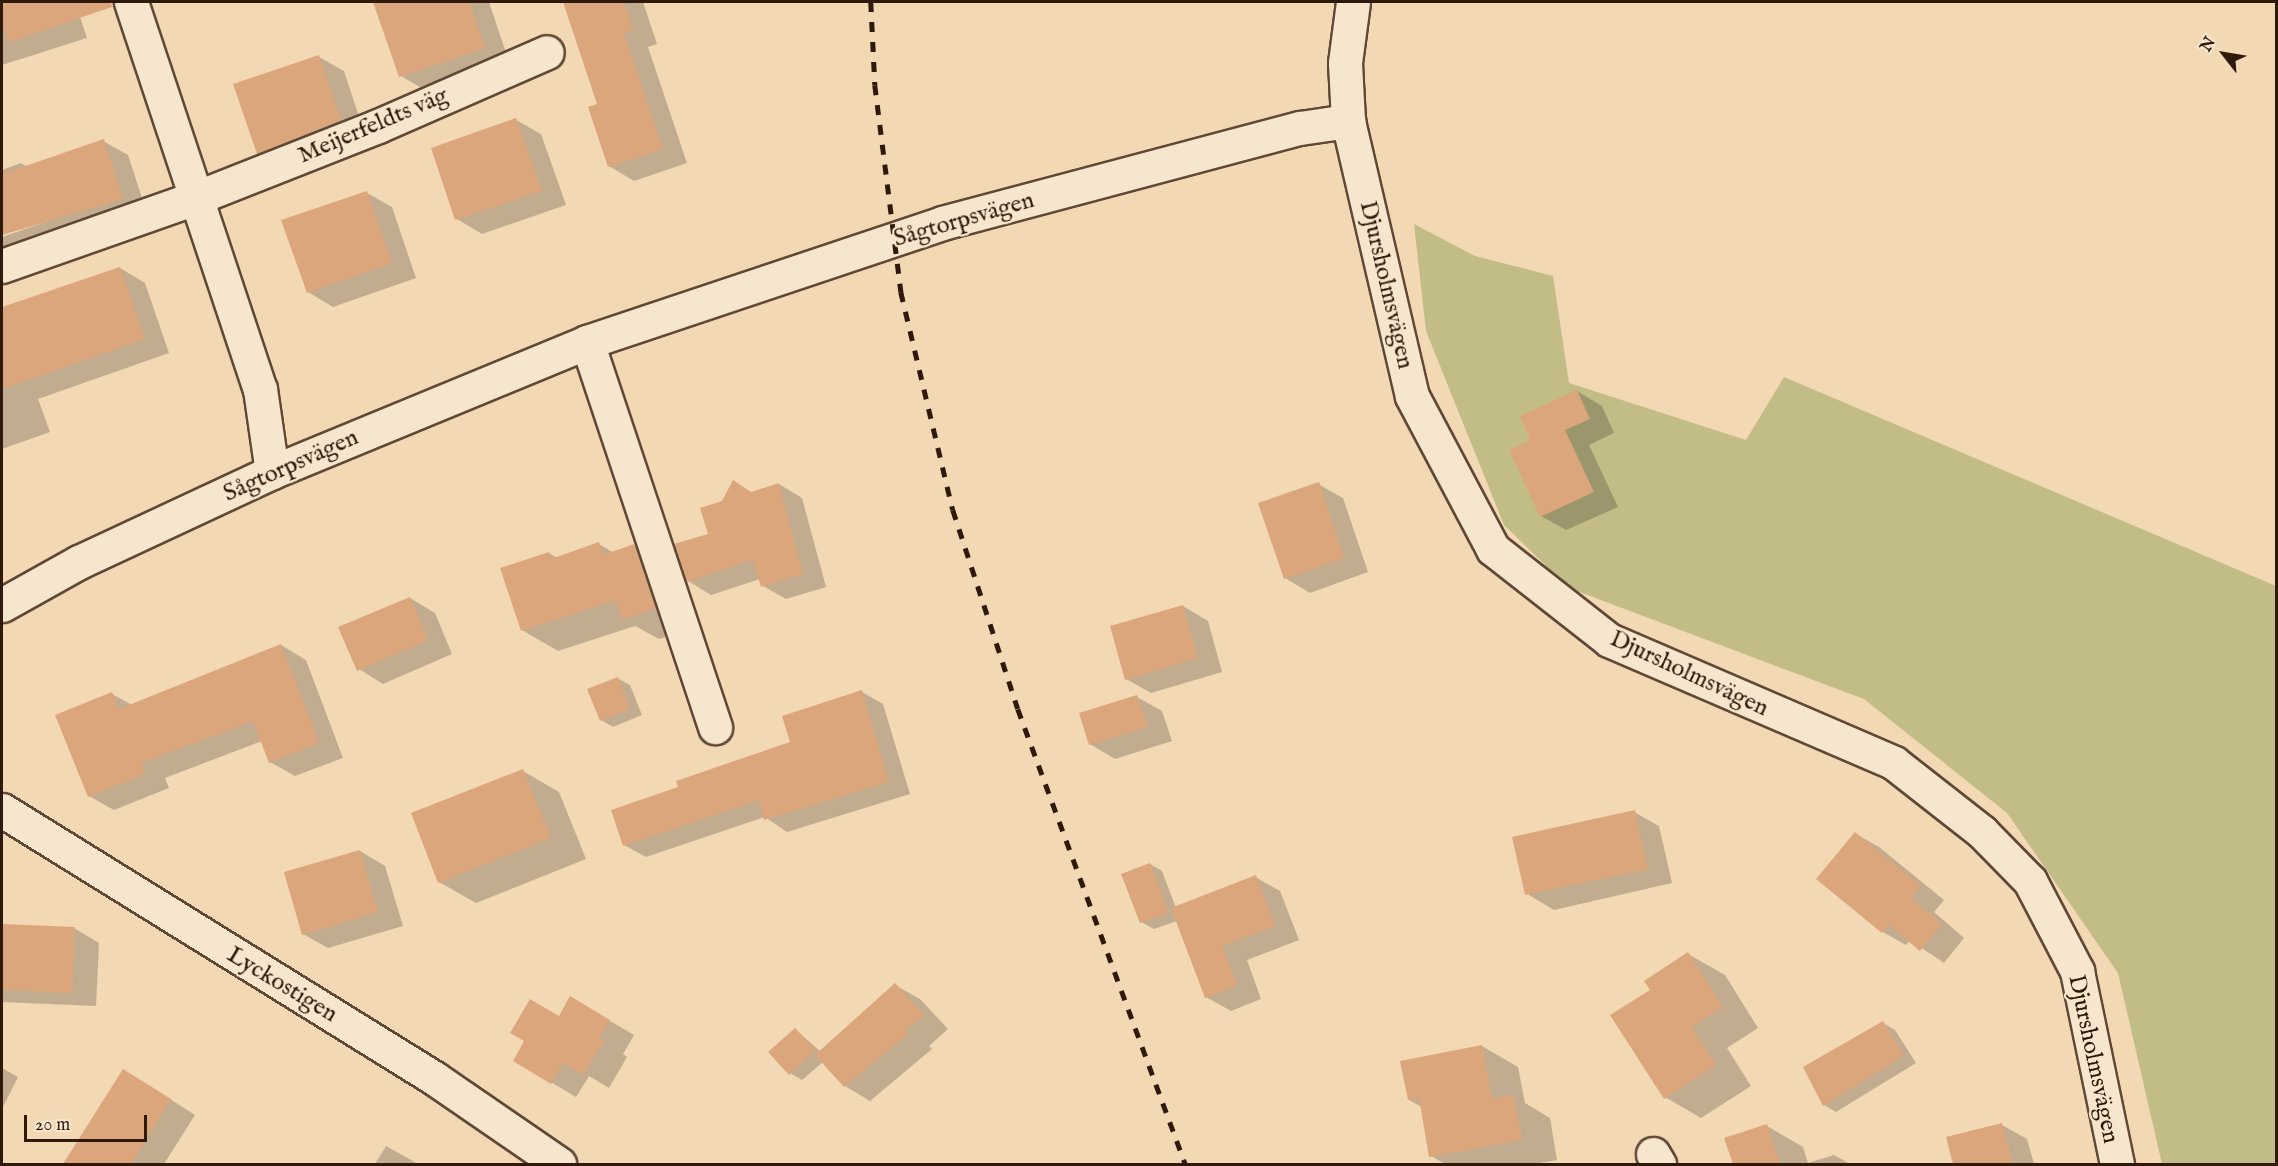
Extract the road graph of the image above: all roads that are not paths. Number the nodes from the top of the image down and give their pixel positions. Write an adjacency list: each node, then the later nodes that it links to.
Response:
1 (131, 2): 5 (street)
2 (1353, 2): 4 (street, Djursholmsvägen)
3 (547, 52): 5 (street, Meijerfeldts väg)
4 (1348, 121): 7 (street, Sågtorpsvägen); 13 (street, Djursholmsvägen)
5 (198, 198): 6 (street, Meijerfeldts väg); 8 (street)
6 (2, 266)
7 (587, 342): 8 (street, Sågtorpsvägen); 10 (street)
8 (272, 472): 9 (street, Sågtorpsvägen)
9 (2, 605)
10 (715, 727)
11 (2, 810): 12 (street, Lyckostigen)
12 (559, 1164)
13 (2116, 1164)

